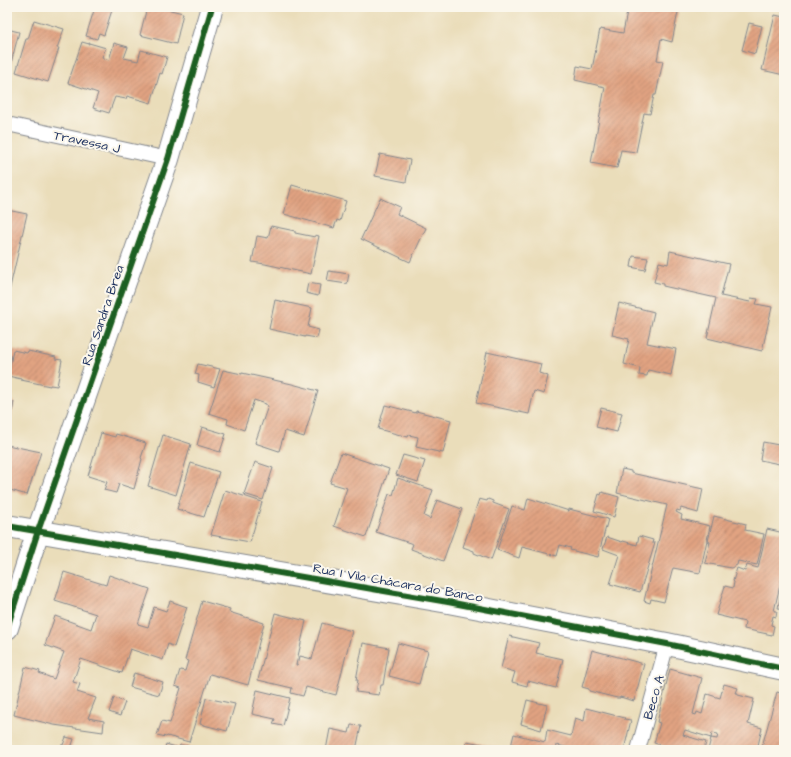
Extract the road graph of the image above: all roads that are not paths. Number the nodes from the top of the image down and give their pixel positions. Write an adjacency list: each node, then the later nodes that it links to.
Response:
1 (212, 7): 3 (street, Rua Sandra Brea)
2 (7, 124): 3 (lane, Travessa J)
3 (168, 159): 5 (street, Rua Sandra Brea)
4 (7, 526): 5 (street, Rua I Vila Chácara do Banco)
5 (38, 531): 6 (street, Rua Sandra Brea); 7 (street, Rua I Vila Chácara do Banco)
6 (7, 628)
7 (667, 644): 8 (street, Rua I Vila Chácara do Banco); 9 (lane, Beco A)
8 (784, 669)
9 (638, 750)

